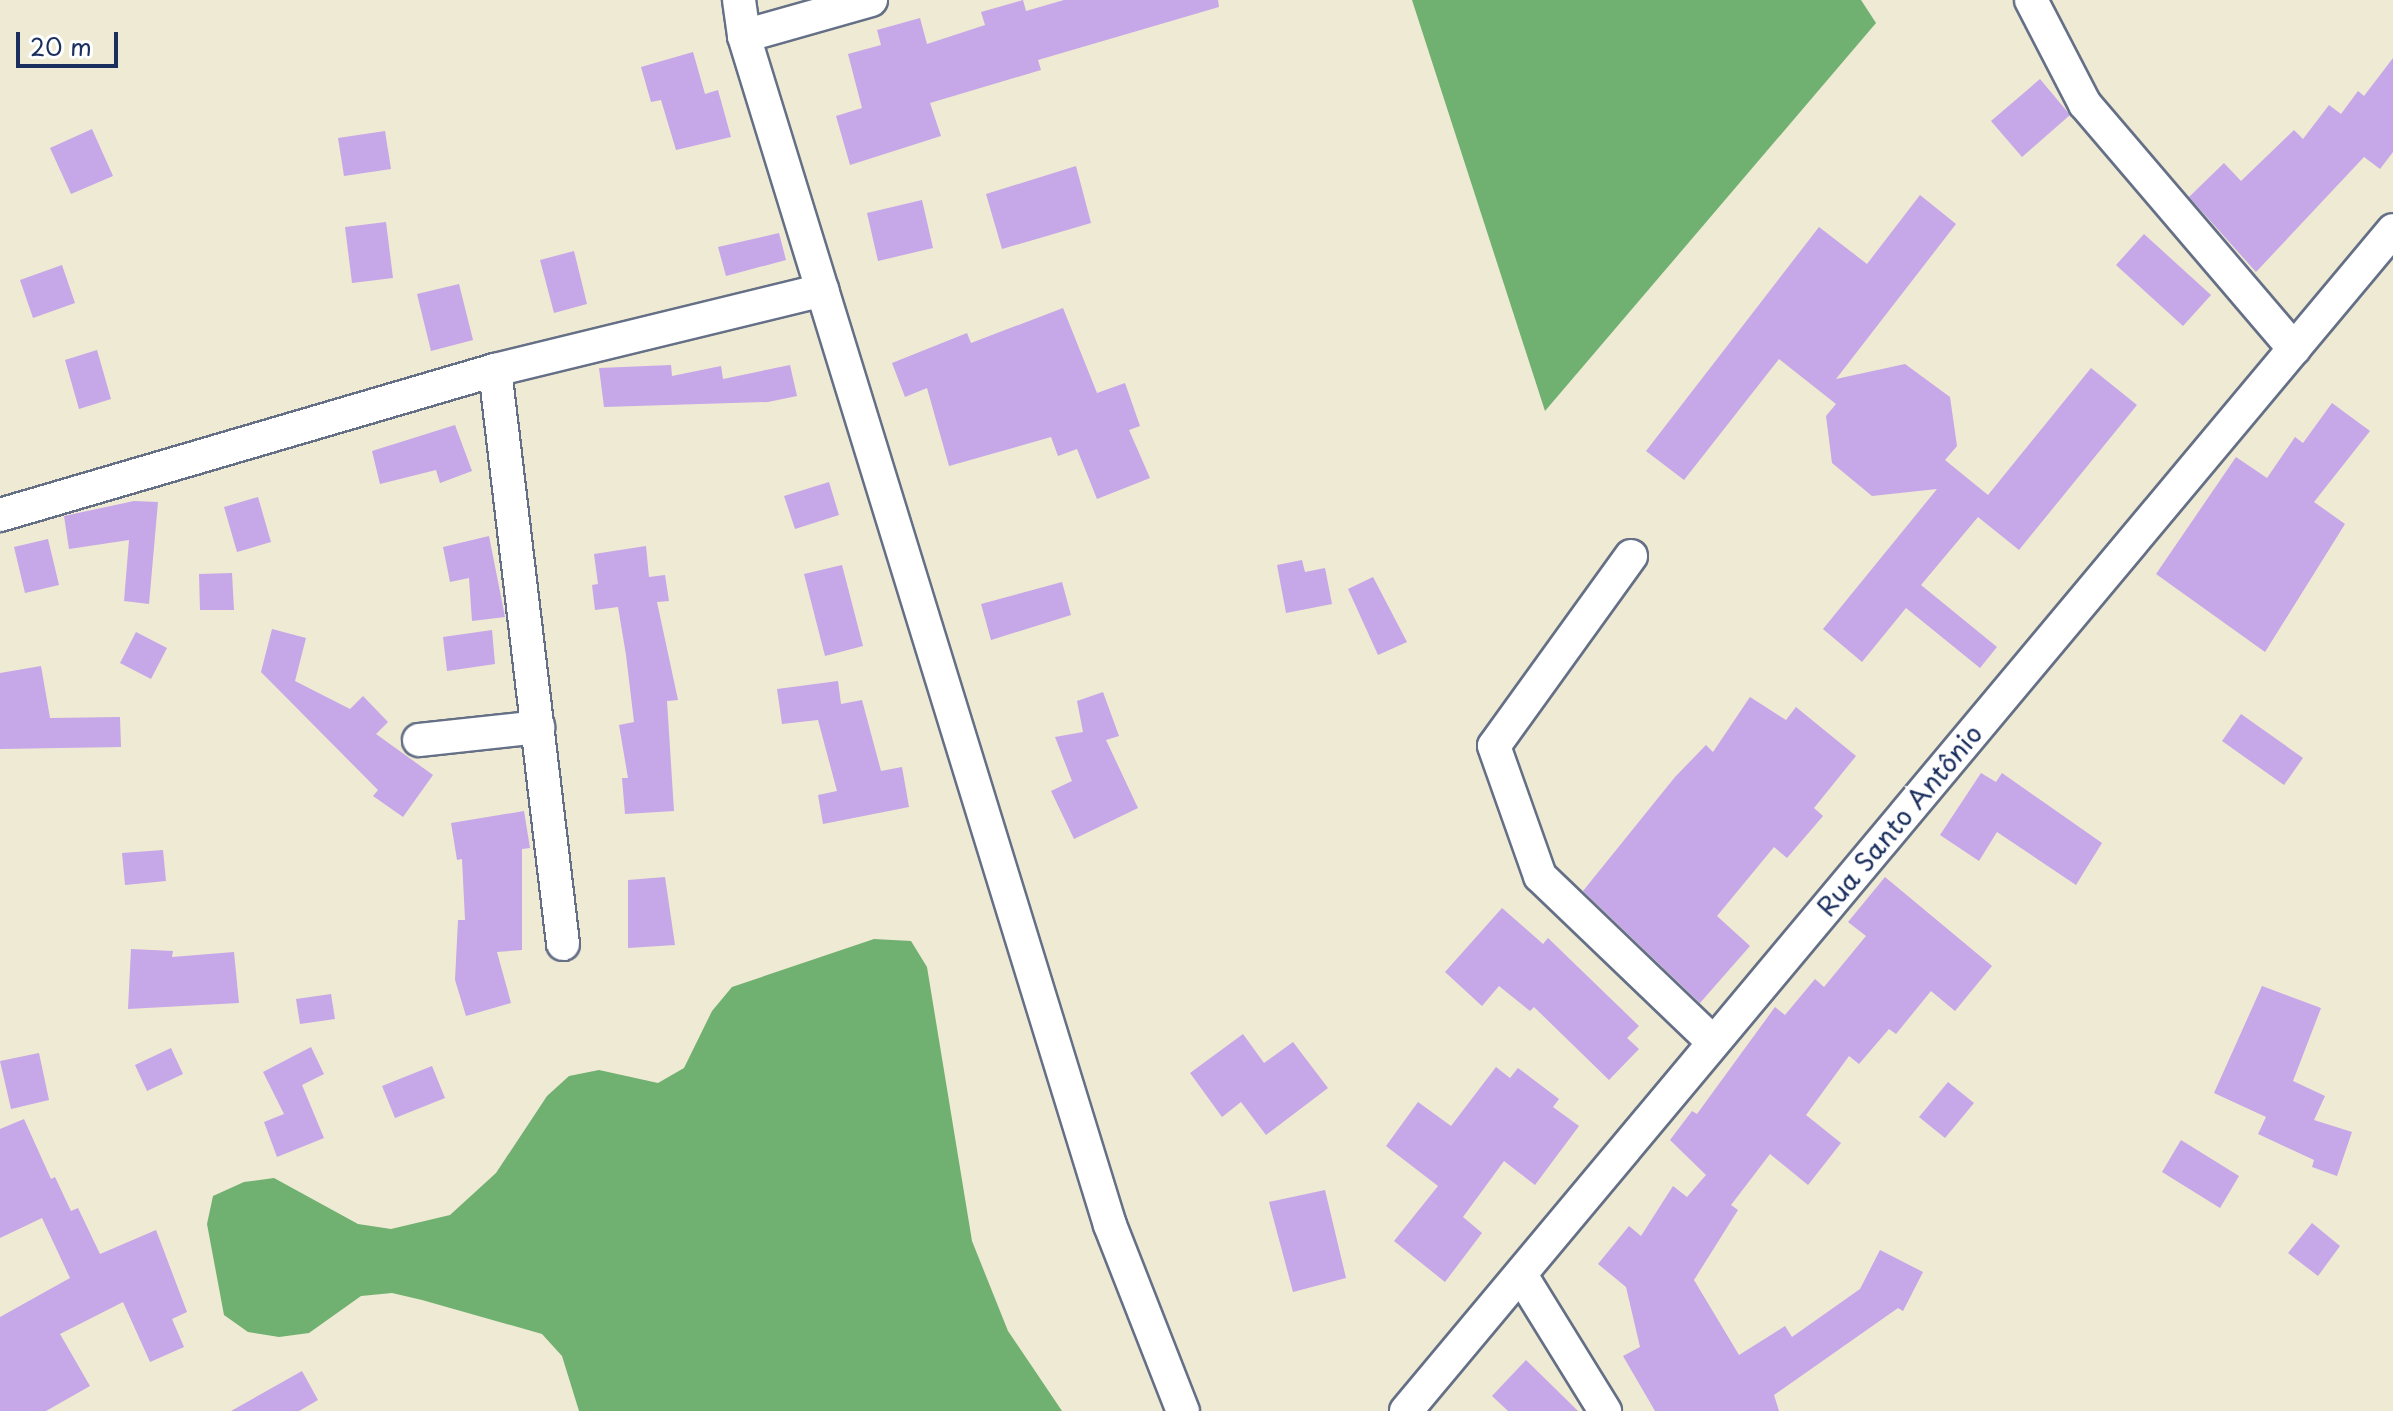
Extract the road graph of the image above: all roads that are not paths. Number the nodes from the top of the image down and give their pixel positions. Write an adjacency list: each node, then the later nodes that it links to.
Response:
1 (739, 0): 4 (street)
2 (871, 0): 4 (street)
3 (2031, 0): 7 (street)
4 (744, 36): 6 (street)
5 (2393, 230): 7 (street, Rua Santo Antônio)
6 (822, 290): 8 (street); 16 (street)
7 (2294, 349): 14 (street, Rua Santo Antônio)
8 (495, 370): 9 (street); 11 (street)
9 (0, 515)
10 (1631, 556): 14 (street)
11 (538, 727): 12 (street); 13 (street)
12 (419, 740)
13 (563, 944)
14 (1713, 1042): 15 (street, Rua Santo Antônio)
15 (1521, 1275): 17 (street, Rua Santo Antônio); 18 (street)
16 (1183, 1411)
17 (1406, 1411)
18 (1605, 1411)

